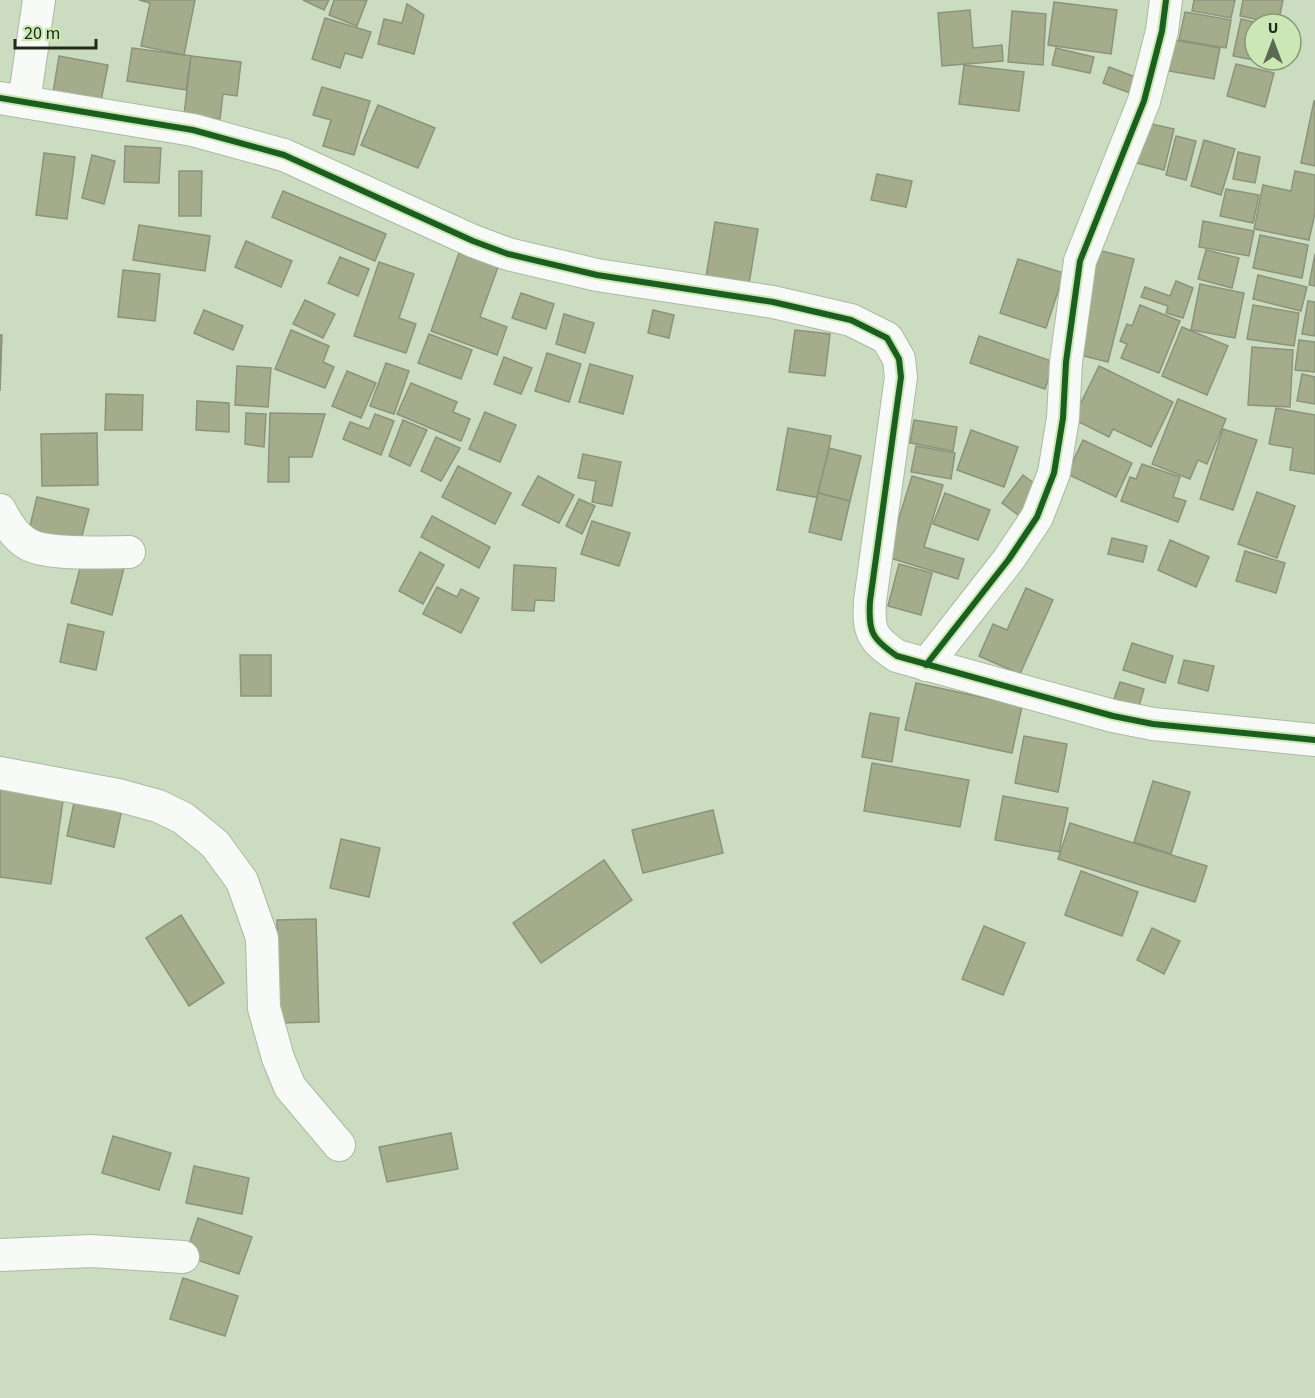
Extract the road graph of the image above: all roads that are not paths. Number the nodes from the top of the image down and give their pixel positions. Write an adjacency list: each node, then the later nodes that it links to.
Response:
1 (39, 0): 3 (street)
2 (1166, 0): 6 (street)
3 (12, 100): 6 (street)
4 (0, 510): 5 (street)
5 (129, 552)
6 (926, 665): 7 (street)
7 (1315, 740)
8 (0, 773): 9 (street)
9 (339, 1145)
10 (0, 1255): 11 (street)
11 (183, 1257)

